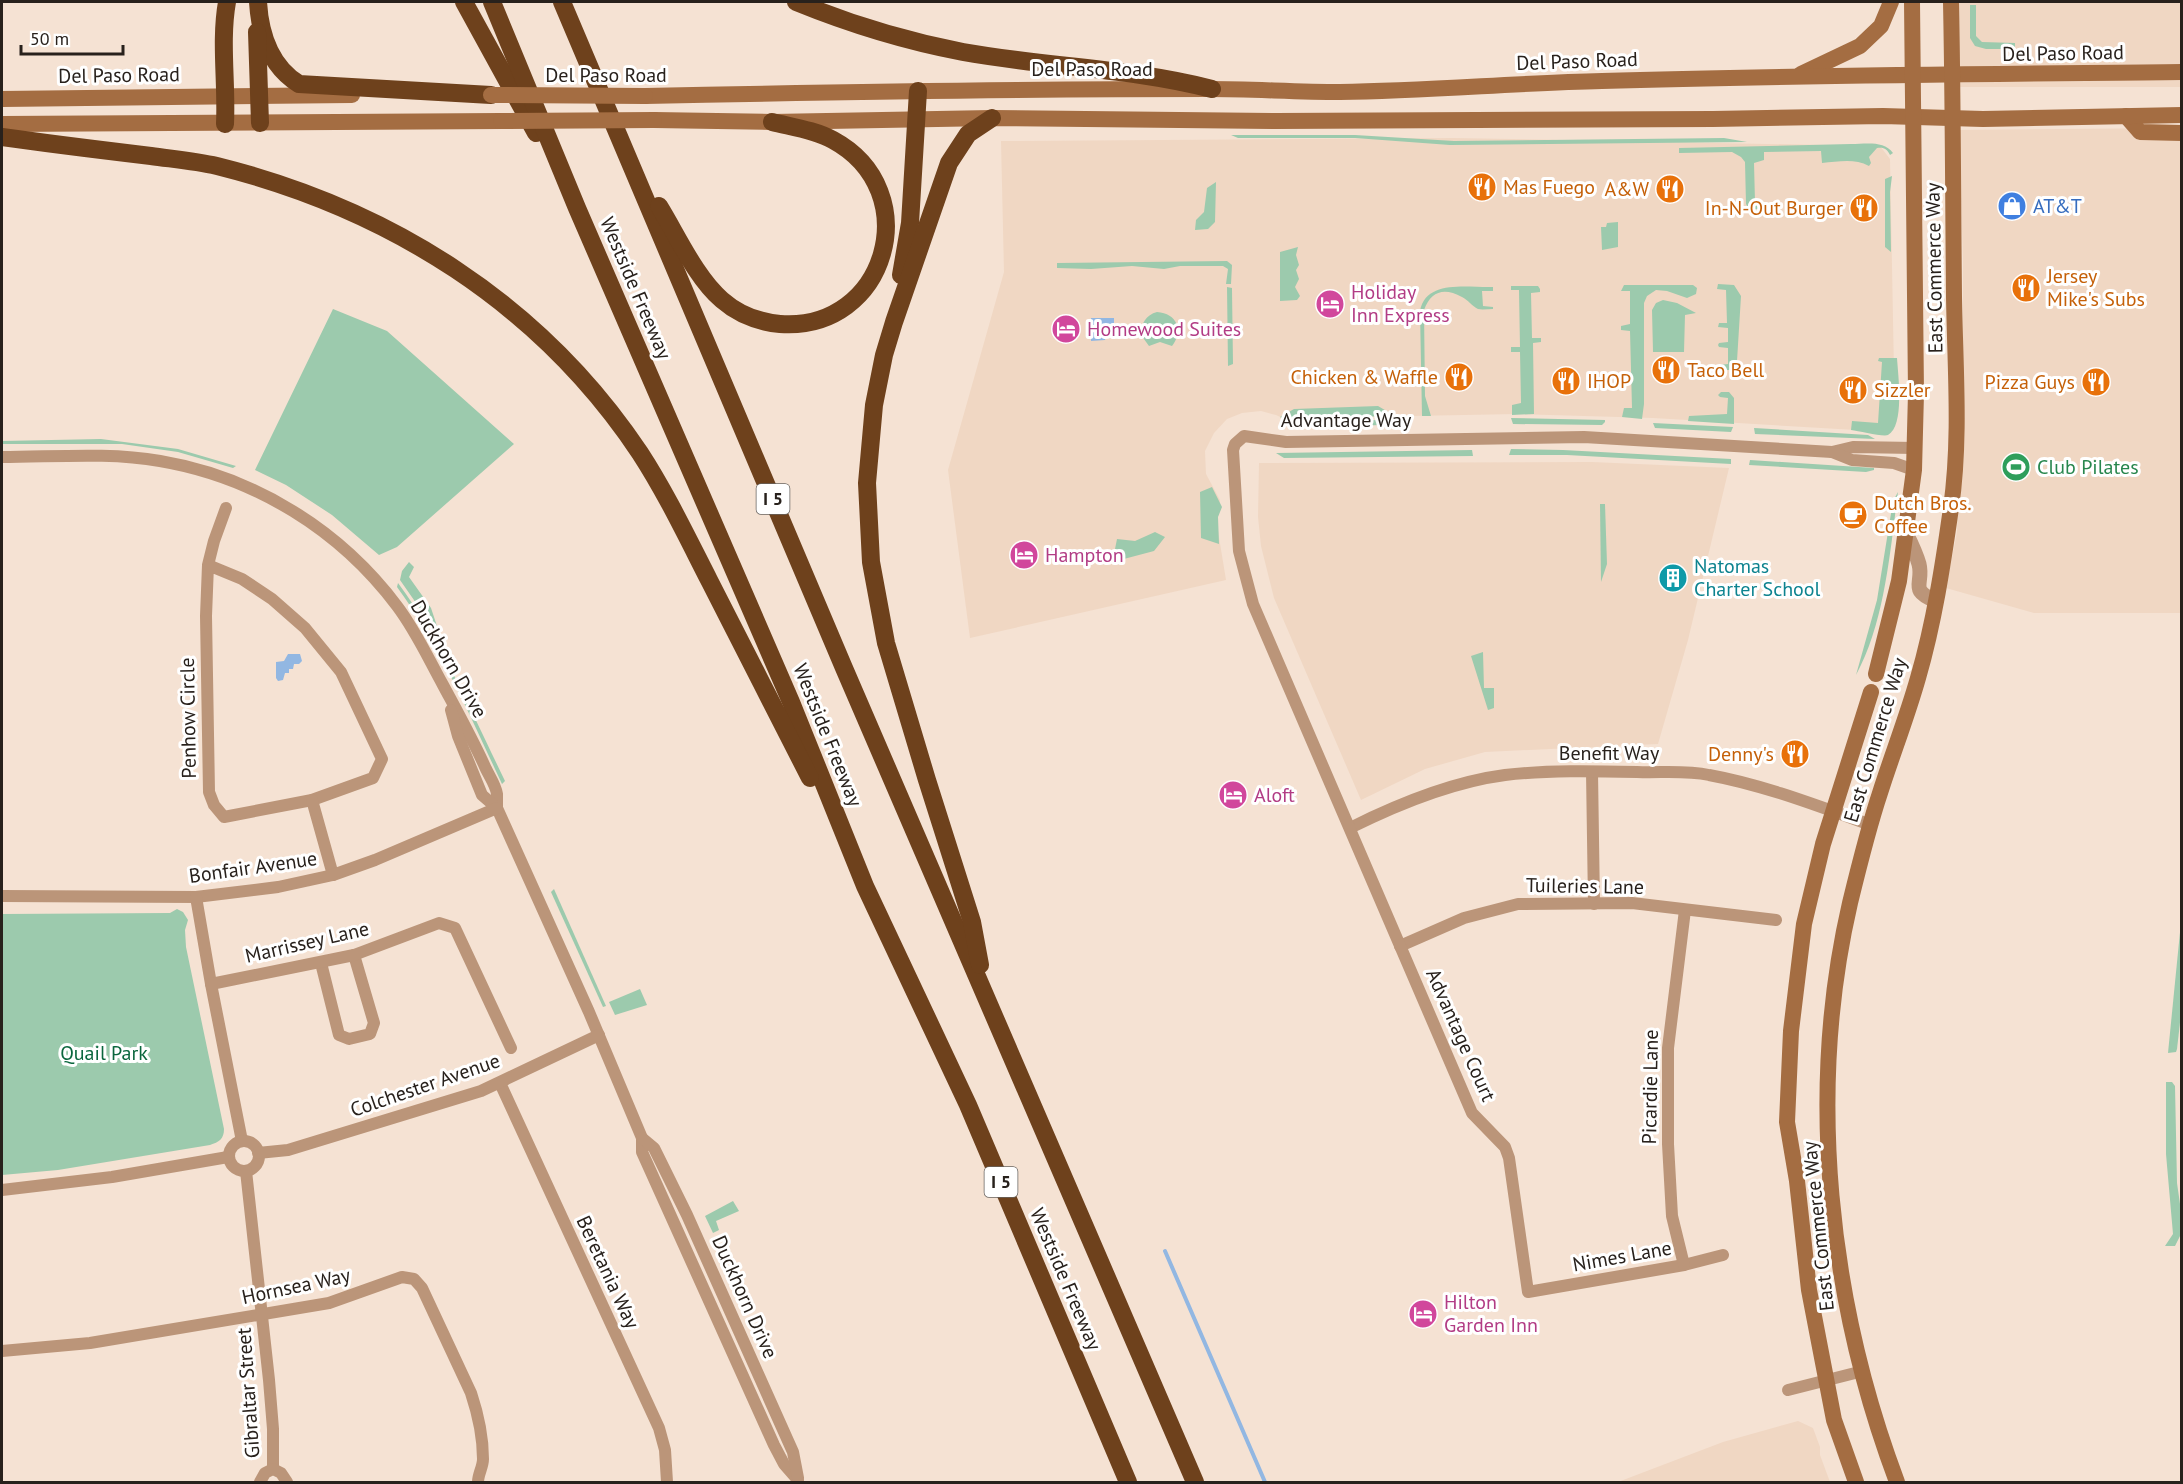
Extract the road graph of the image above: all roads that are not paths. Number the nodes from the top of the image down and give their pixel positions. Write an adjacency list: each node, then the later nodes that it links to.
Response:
1 (227, 2): 16 (highway)
2 (464, 2): 33 (highway)
3 (492, 2): 33 (highway, Westside Freeway / I 5)
4 (562, 2): 32 (highway, Westside Freeway / I 5)
5 (796, 2): 14 (highway)
6 (1891, 2): 12 (main road)
7 (1912, 2): 11 (main road, East Commerce Way)
8 (1951, 2): 13 (main road, East Commerce Way)
9 (258, 7): 17 (highway); 18 (highway)
10 (2181, 72): 13 (main road, Del Paso Road)
11 (1913, 74): 12 (main road, Del Paso Road); 13 (main road, Del Paso Road); 22 (main road, East Commerce Way)
12 (1797, 75): 14 (main road, Del Paso Road)
13 (1952, 75): 25 (main road, East Commerce Way)
14 (1212, 89): 15 (main road, Del Paso Road)
15 (918, 91): 18 (main road, Del Paso Road, bridge); 23 (highway)
16 (226, 95): 17 (main road, Del Paso Road); 19 (main road, Del Paso Road); 29 (highway)
17 (260, 95): 18 (main road, Del Paso Road); 27 (highway)
18 (491, 95)
19 (2, 99)
20 (2181, 115): 21 (main road)
21 (2126, 116): 25 (main road); 30 (main road)
22 (1912, 117): 24 (main road); 25 (main road); 35 (main road, East Commerce Way)
23 (917, 118): 24 (main road); 26 (main road); 34 (highway)
24 (992, 118): 34 (highway)
25 (1952, 118): 42 (main road, East Commerce Way)
26 (772, 122): 27 (main road, bridge); 32 (highway)
27 (260, 123): 29 (main road)
28 (2, 124): 29 (main road)
29 (225, 124)
30 (2181, 133)
31 (2, 137): 52 (highway)
32 (626, 151): 62 (highway, Westside Freeway / I 5)
33 (577, 208): 52 (highway, Westside Freeway / I 5)
34 (894, 322): 62 (highway)
35 (1915, 448): 36 (street, Advantage Way); 38 (main road, East Commerce Way)
36 (1832, 452): 38 (street, Advantage Way); 50 (street, Advantage Way)
37 (2, 457): 47 (street, Duckhorn Drive)
38 (1914, 470): 40 (main road, East Commerce Way)
39 (226, 508): 41 (street, Penhow Circle)
40 (1906, 533): 42 (street); 43 (main road, East Commerce Way)
41 (208, 565): 46 (street, Penhow Circle); 46 (street, Penhow Circle)
42 (1936, 601): 49 (main road, East Commerce Way)
43 (1876, 674): 44 (street, East Commerce Way)
44 (1871, 693): 48 (main road, East Commerce Way)
45 (1592, 771): 48 (street, Benefit Way); 50 (street, Benefit Way); 55 (street)
46 (312, 800): 51 (street)
47 (496, 808): 51 (street, Bonfair Avenue); 63 (street, Duckhorn Drive)
48 (1832, 812): 49 (street, Benefit Way); 77 (main road, East Commerce Way)
49 (1870, 825): 76 (main road, East Commerce Way)
50 (1350, 828): 58 (street, Advantage Court)
51 (333, 876): 54 (street, Bonfair Avenue)
52 (865, 886): 85 (highway, Westside Freeway / I 5)
53 (2, 896): 54 (street, Bonfair Avenue)
54 (196, 897): 61 (street)
55 (1594, 904): 56 (street, Tuileries Lane); 58 (street, Tuileries Lane)
56 (1685, 910): 57 (street, Tuileries Lane); 72 (street, Picardie Lane)
57 (1776, 920)
58 (1400, 946): 73 (street, Advantage Court)
59 (354, 954): 60 (street, Marrissey Lane); 60 (street); 64 (street, Marrissey Lane)
60 (321, 963): 61 (street, Marrissey Lane)
61 (211, 984): 66 (street)
62 (986, 996): 86 (highway, Westside Freeway / I 5)
63 (599, 1035): 65 (street, Colchester Avenue); 80 (street, Duckhorn Drive)
64 (511, 1048)
65 (500, 1083): 67 (street, Colchester Avenue); 84 (street, Beretania Way)
66 (242, 1141): 67 (street); 68 (street)
67 (258, 1152): 69 (street)
68 (228, 1157): 69 (street); 70 (street)
69 (246, 1171): 74 (street, Gibraltar Street)
70 (2, 1190)
71 (1723, 1255): 72 (street, Nimes Lane)
72 (1684, 1265): 73 (street, Nimes Lane)
73 (1528, 1292)
74 (262, 1314): 75 (street, Hornsea Way); 79 (street, Gibraltar Street); 83 (street, Hornsea Way)
75 (2, 1351)
76 (1863, 1371): 77 (street); 88 (main road, East Commerce Way)
77 (1827, 1380): 78 (street); 87 (main road, East Commerce Way)
78 (1788, 1390)
79 (273, 1470): 81 (street); 82 (street)
80 (798, 1481)
81 (260, 1482)
82 (286, 1482)
83 (478, 1482)
84 (667, 1482)
85 (1128, 1482)
86 (1196, 1482)
87 (1856, 1482)
88 (1898, 1482)

